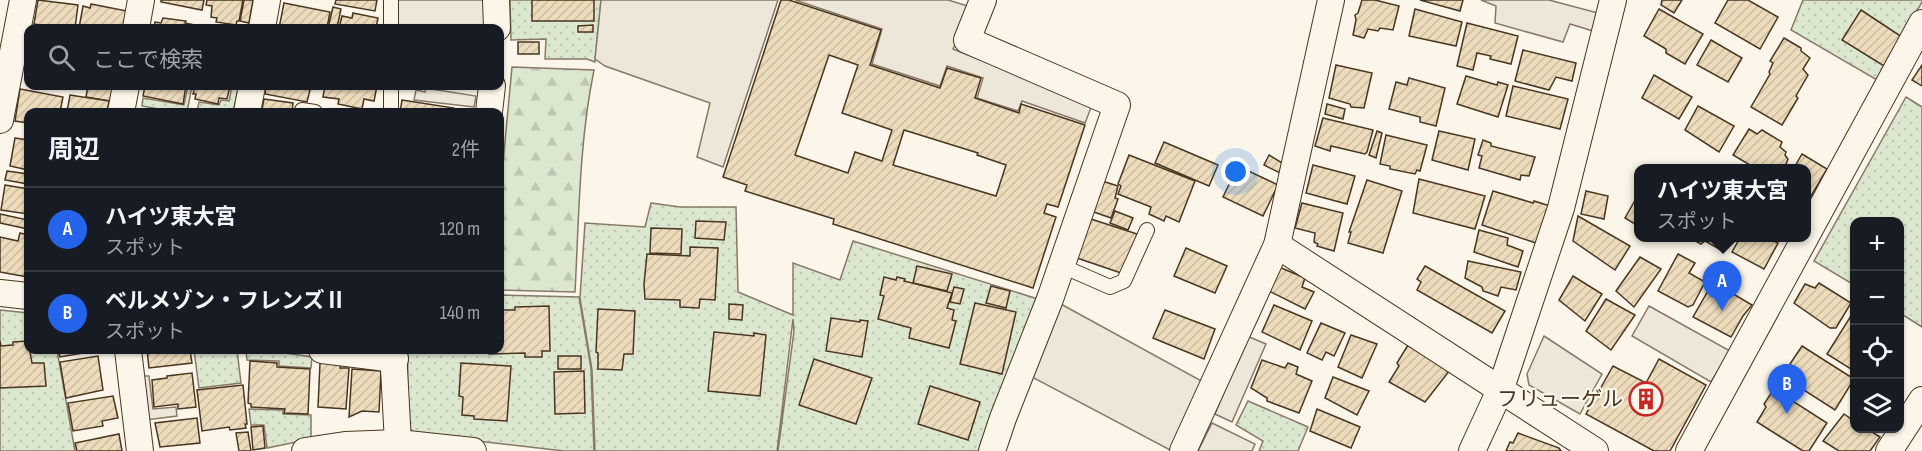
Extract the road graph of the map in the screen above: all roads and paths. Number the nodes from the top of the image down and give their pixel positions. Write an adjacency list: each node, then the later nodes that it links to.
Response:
1 (23, 0): 22 (street)
2 (141, 0): 10 (street)
3 (267, 0): 11 (street)
4 (391, 0): 12 (lane)
5 (496, 0): 13 (street)
6 (983, 0): 27 (street)
7 (1331, 0): 26 (street)
8 (1613, 0): 32 (street)
9 (1922, 23): 23 (street)
10 (137, 24)
11 (263, 24)
12 (391, 24)
13 (497, 24)
14 (125, 90): 18 (street)
15 (251, 90): 19 (street)
16 (391, 90): 20 (lane)
17 (492, 90): 21 (street)
18 (122, 108)
19 (249, 108)
20 (391, 108)
21 (489, 108)
22 (0, 120)
23 (1811, 228)
24 (1147, 230): 27 (lane)
25 (1803, 242): 42 (street)
26 (1277, 245): 32 (street); 39 (street)
27 (1062, 266): 38 (street)
28 (0, 293): 29 (street)
29 (24, 296)
30 (128, 354): 35 (street)
31 (394, 354): 34 (street)
32 (1501, 388): 40 (street); 41 (street)
33 (1922, 400): 43 (street)
34 (406, 446): 36 (street); 37 (street)
35 (140, 451)
36 (305, 451)
37 (473, 451)
38 (992, 451)
39 (1184, 451)
40 (1472, 451)
41 (1595, 451)
42 (1689, 451)
43 (1890, 451)

